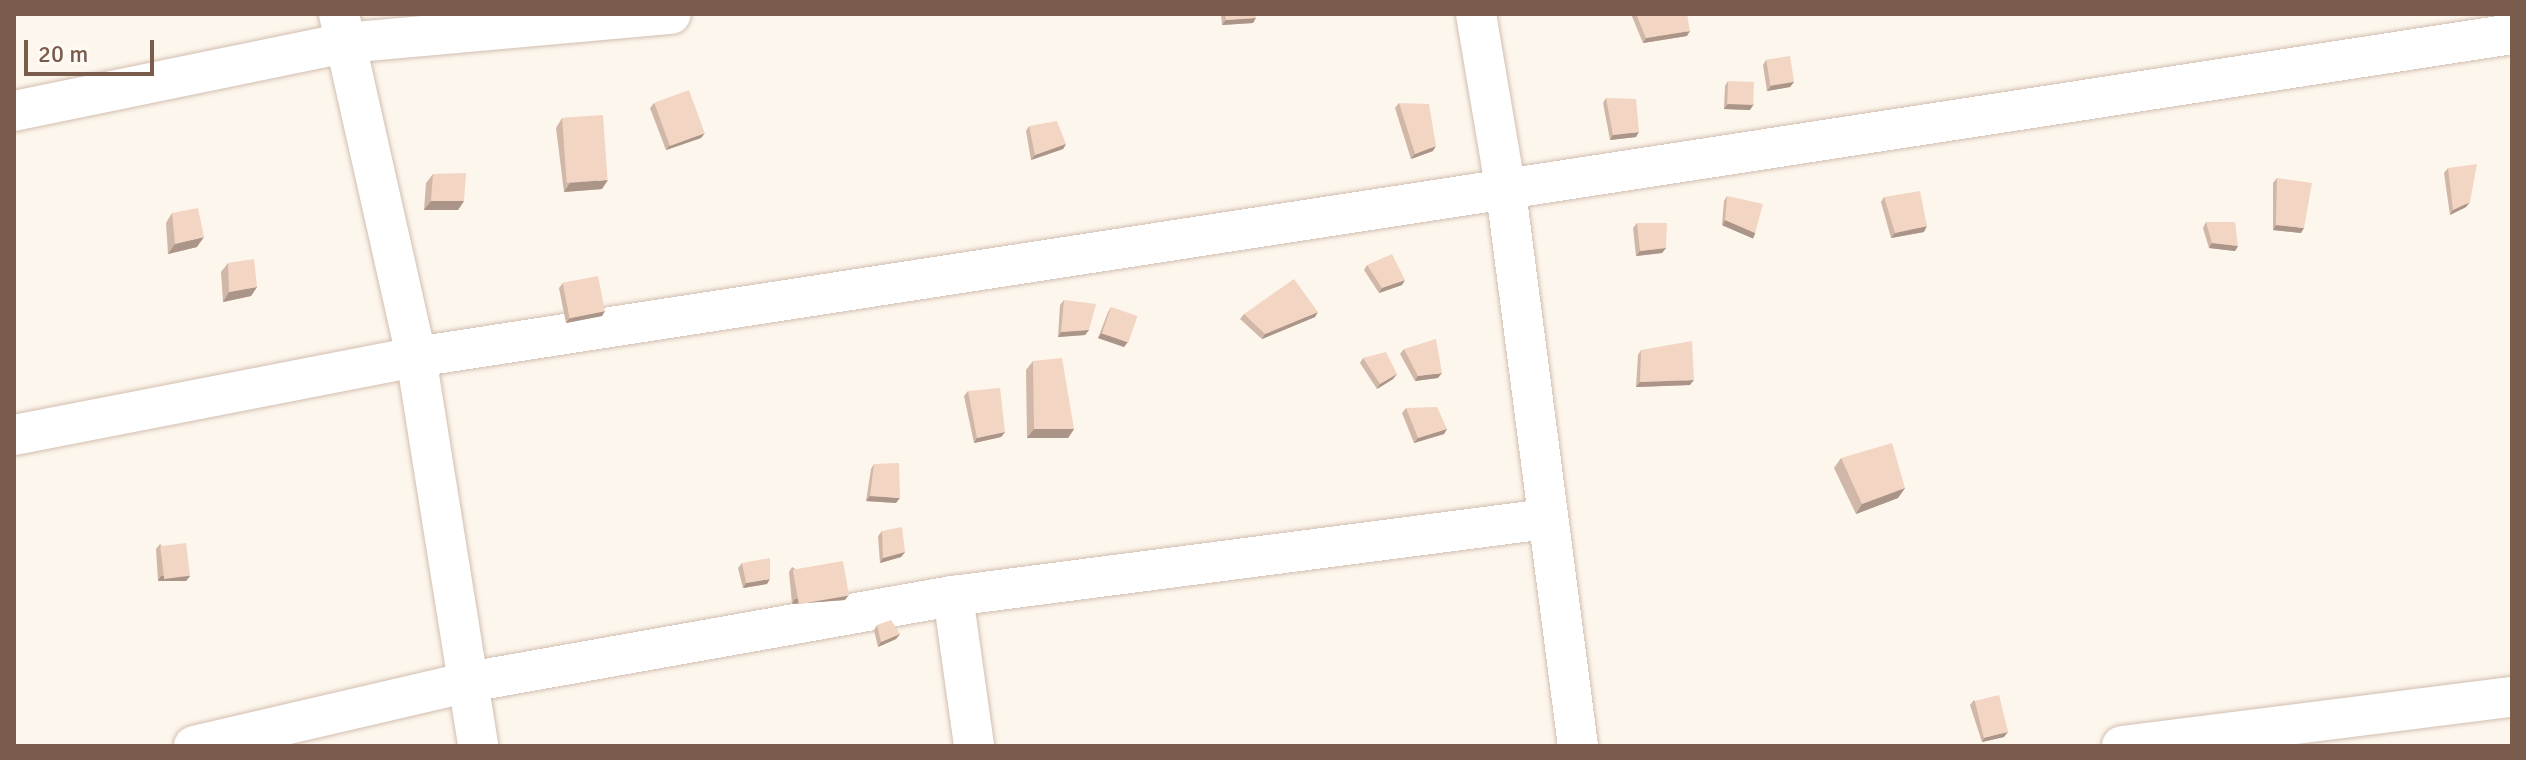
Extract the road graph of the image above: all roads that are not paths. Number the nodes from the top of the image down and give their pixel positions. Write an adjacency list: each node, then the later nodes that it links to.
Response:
1 (671, 14): 3 (street)
2 (1476, 14): 6 (street)
3 (342, 28): 5 (street); 7 (street)
4 (2512, 34): 6 (street)
5 (14, 111)
6 (1506, 192): 7 (street); 9 (street)
7 (416, 357): 8 (street); 11 (street)
8 (14, 435)
9 (1546, 519): 10 (street); 16 (street)
10 (953, 596): 11 (street); 15 (street)
11 (469, 682): 13 (street); 14 (street)
12 (2512, 697): 17 (street)
13 (194, 746)
14 (478, 746)
15 (974, 746)
16 (1578, 746)
17 (2122, 746)

